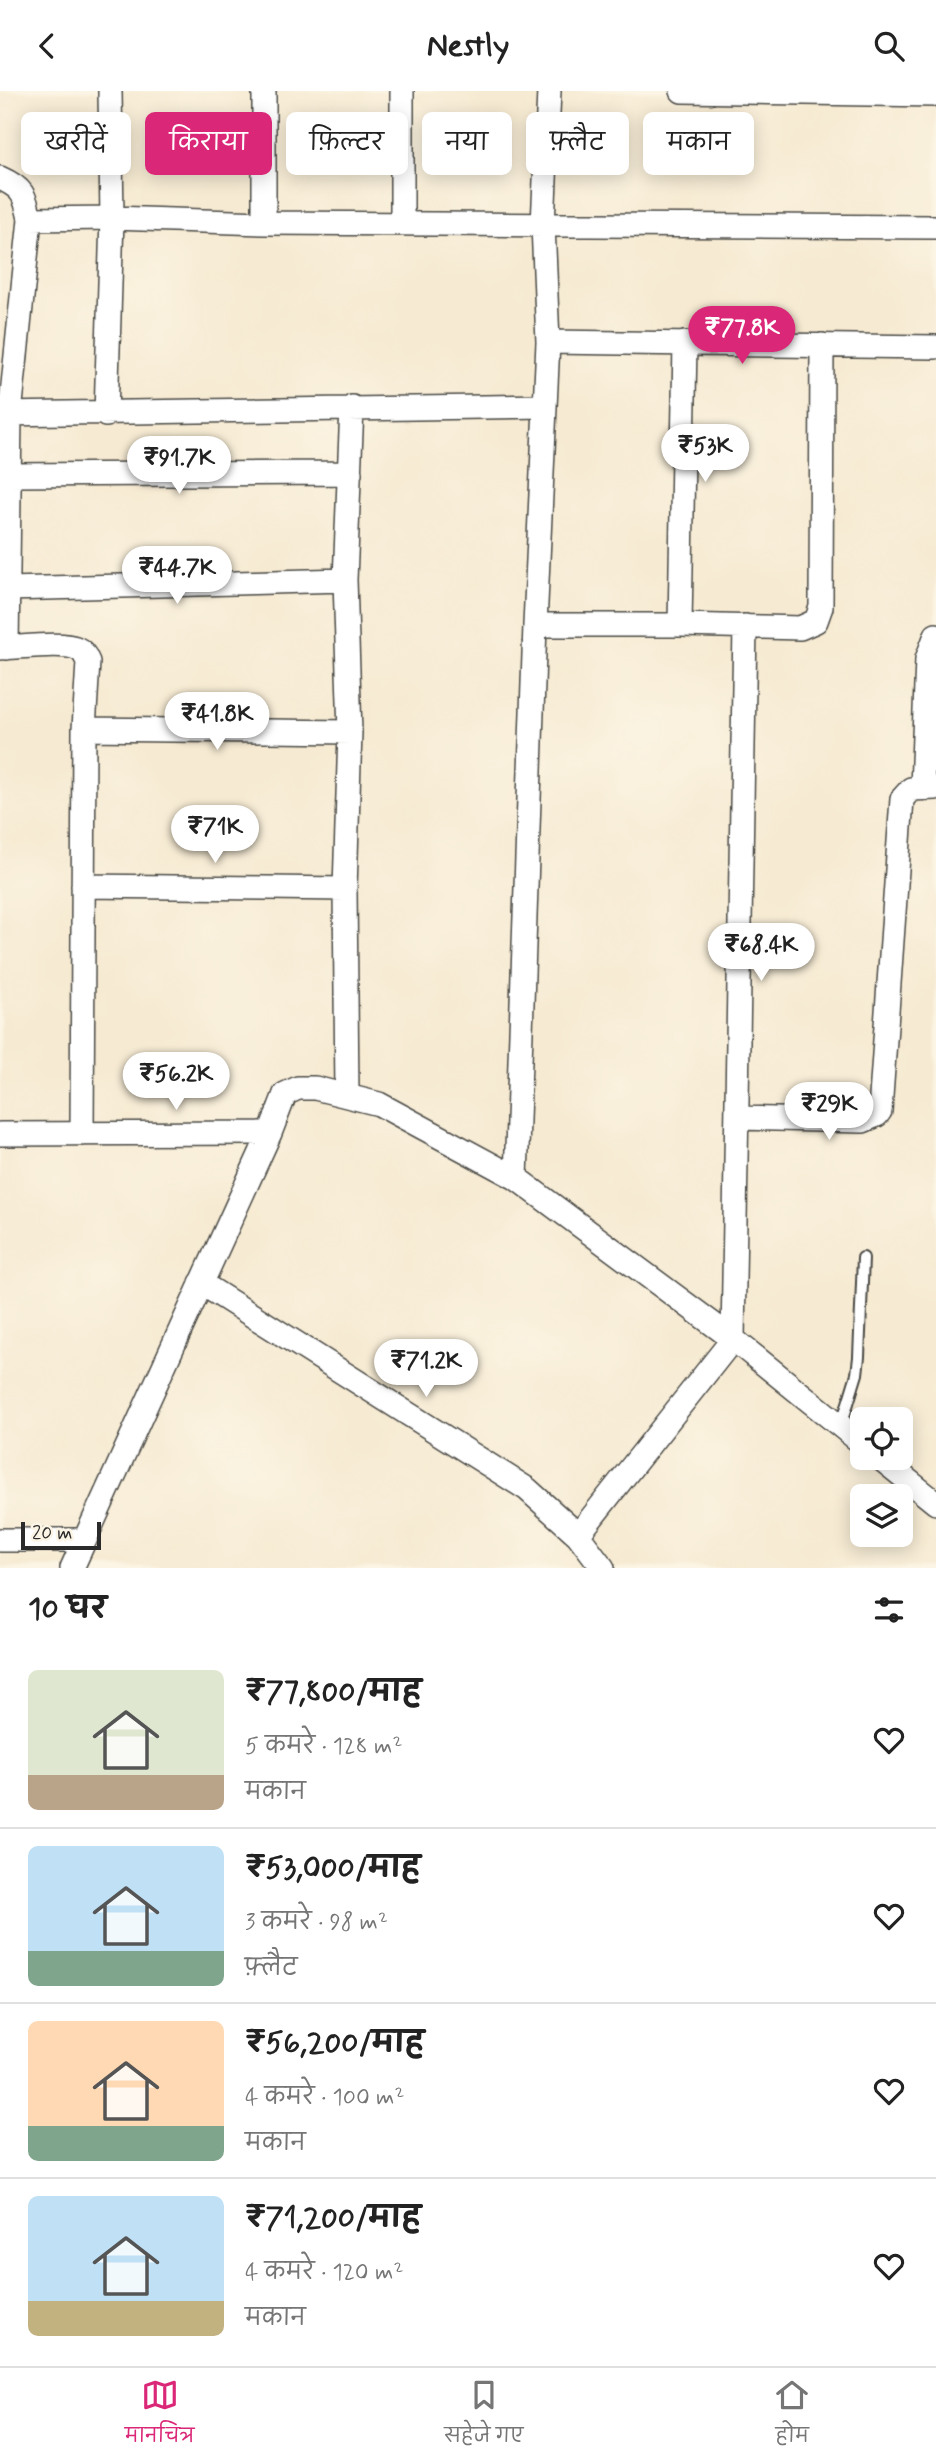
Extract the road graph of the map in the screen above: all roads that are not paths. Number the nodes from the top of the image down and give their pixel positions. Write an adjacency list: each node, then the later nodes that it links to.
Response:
1 (110, 91): 10 (street)
2 (264, 91): 11 (street)
3 (402, 91): 12 (street)
4 (549, 91): 13 (street)
5 (682, 91): 6 (street)
6 (888, 93): 7 (street)
7 (936, 95)
8 (0, 178): 9 (street)
9 (30, 219): 10 (street); 21 (street)
10 (111, 219): 11 (street); 22 (street)
11 (264, 223): 12 (street)
12 (402, 224): 13 (street)
13 (542, 225): 14 (street); 15 (street)
14 (936, 227)
15 (548, 342): 16 (street); 19 (street)
16 (685, 343): 17 (street); 28 (street)
17 (822, 345): 18 (street); 29 (street)
18 (936, 347)
19 (544, 406): 20 (street); 27 (street)
20 (352, 407): 22 (street); 23 (street)
21 (5, 414): 22 (street); 24 (street)
22 (106, 415)
23 (350, 473): 24 (street); 25 (street)
24 (8, 475): 26 (street)
25 (345, 580): 26 (street); 33 (street)
26 (8, 589): 31 (street)
27 (535, 625): 28 (street); 42 (street)
28 (680, 625): 29 (street)
29 (745, 626): 38 (street)
30 (936, 635): 34 (street)
31 (4, 648): 32 (street)
32 (84, 729): 33 (street); 35 (street)
33 (350, 732): 36 (street)
34 (929, 788): 38 (street)
35 (83, 886): 36 (street); 41 (street)
36 (345, 889): 37 (street)
37 (347, 1095): 39 (street); 42 (street)
38 (737, 1118): 45 (street)
39 (270, 1133): 41 (street); 44 (street)
40 (0, 1134): 41 (street)
41 (82, 1134)
42 (516, 1178): 45 (street)
43 (863, 1258): 46 (lane)
44 (201, 1283): 50 (street); 52 (street)
45 (733, 1339): 46 (street); 50 (street)
46 (841, 1426): 47 (street)
47 (850, 1433)
48 (895, 1470): 49 (street)
49 (936, 1503)
50 (578, 1535): 54 (street)
51 (0, 1540): 52 (street)
52 (85, 1540): 53 (street)
53 (72, 1568)
54 (603, 1568)

